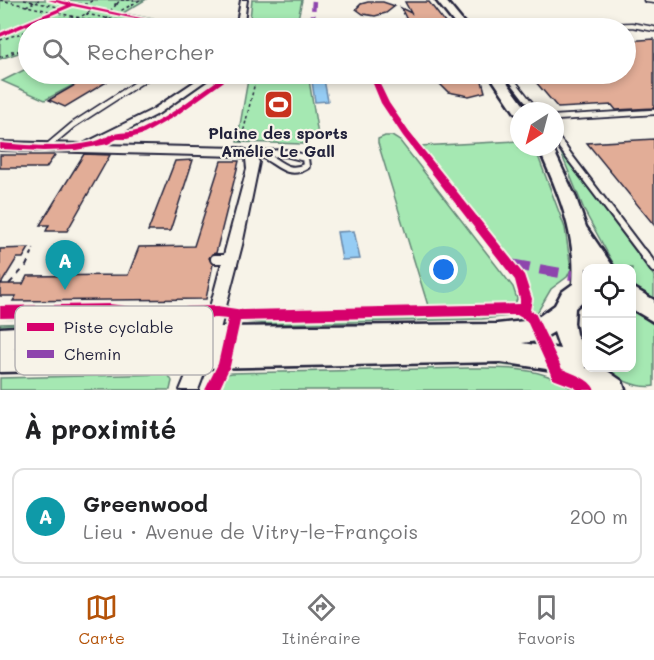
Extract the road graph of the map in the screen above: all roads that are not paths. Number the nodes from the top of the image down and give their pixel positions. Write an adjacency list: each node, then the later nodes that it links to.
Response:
1 (244, 0): 5 (street)
2 (440, 0): 6 (main road)
3 (646, 0): 4 (lane)
4 (654, 1)
5 (241, 18)
6 (455, 18)
7 (636, 27): 8 (lane)
8 (654, 29)
9 (137, 84): 18 (lane)
10 (197, 84): 19 (street)
11 (502, 84): 13 (main road)
12 (515, 84): 14 (lane)
13 (515, 102)
14 (529, 102)
15 (654, 112): 16 (lane)
16 (564, 117)
17 (0, 146): 18 (street)
18 (48, 146): 19 (street)
19 (85, 146): 21 (street)
20 (564, 149): 28 (lane)
21 (250, 151): 21 (lane); 25 (street)
22 (549, 156): 23 (main road)
23 (578, 227): 26 (main road); 27 (main road)
24 (215, 259): 25 (lane)
25 (232, 259): 33 (street)
26 (584, 264)
27 (601, 264)
28 (654, 268)
29 (582, 291): 31 (main road)
30 (636, 300): 32 (main road)
31 (563, 312): 36 (main road); 40 (main road)
32 (654, 312)
33 (213, 323)
34 (15, 338): 35 (main road)
35 (0, 339)
36 (213, 346)
37 (213, 347): 41 (main road)
38 (15, 360): 39 (main road)
39 (0, 361)
40 (582, 362)
41 (582, 366)
42 (591, 372): 45 (main road)
43 (195, 375): 44 (street)
44 (189, 390)
45 (613, 390)

